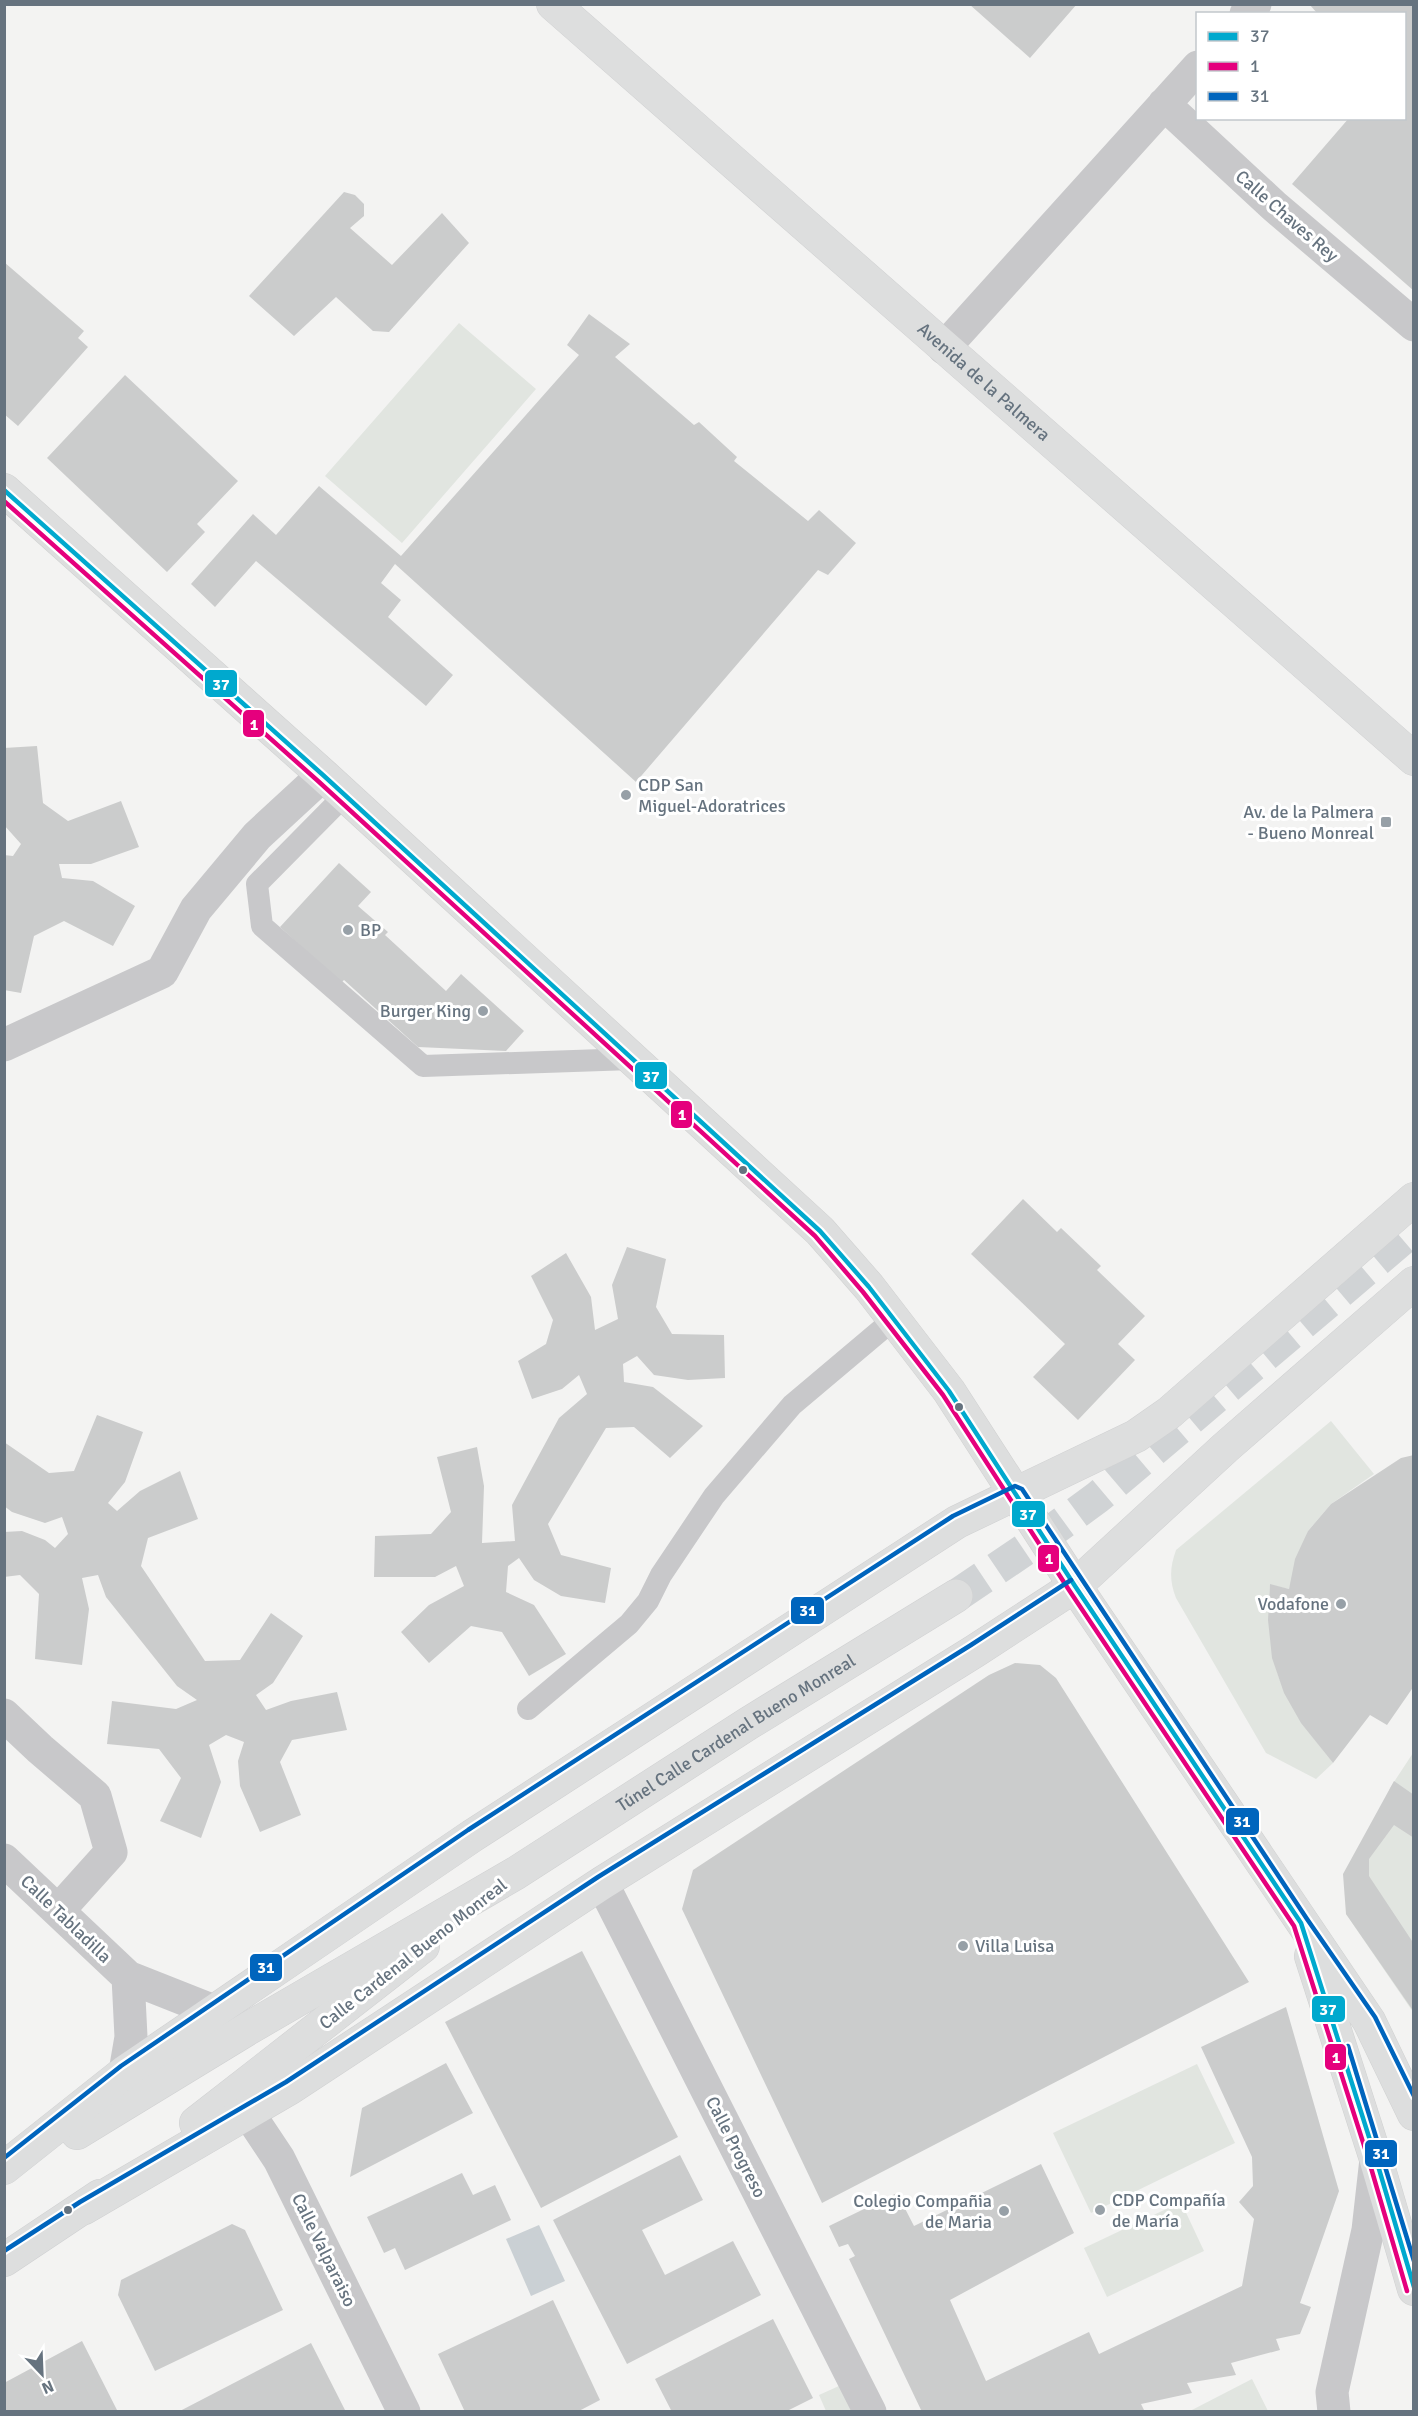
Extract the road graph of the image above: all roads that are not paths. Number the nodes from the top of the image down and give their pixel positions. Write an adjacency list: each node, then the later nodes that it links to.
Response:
1 (553, 4): 5 (main road, Avenida de la Palmera)
2 (1196, 68): 3 (street)
3 (1164, 104): 4 (street, Calle Chaves Rey); 5 (street)
4 (1413, 325)
5 (944, 348): 7 (main road, Avenida de la Palmera)
6 (4, 490): 8 (main road)
7 (1413, 759)
8 (334, 785): 9 (street); 10 (main road); 10 (lane)
9 (4, 1045)
10 (632, 1059): 13 (main road)
11 (1413, 1199): 14 (main road)
12 (1413, 1283): 15 (main road)
13 (894, 1319): 14 (main road); 17 (lane)
14 (1016, 1493): 15 (main road); 25 (main road)
15 (1076, 1586): 21 (main road); 23 (main road)
16 (956, 1596): 20 (main road, Túnel Calle Cardenal Bueno Monreal)
17 (528, 1709)
18 (4, 1715): 22 (street)
19 (4, 1860): 22 (street, Calle Tabladilla)
20 (516, 1873): 27 (main road, Calle Cardenal Bueno Monreal); 31 (main road, Calle Cardenal Bueno Monreal)
21 (602, 1883): 27 (main road); 35 (street, Calle Progreso)
22 (58, 1911): 24 (street, Calle Tabladilla)
23 (1301, 1923): 28 (main road); 29 (main road)
24 (128, 1977): 25 (street, Calle Tabladilla); 26 (street, Calle Tabladilla)
25 (214, 2011): 26 (main road)
26 (125, 2072): 30 (main road)
27 (242, 2103): 32 (main road); 34 (street, Calle Valparaiso)
28 (1413, 2114)
29 (1376, 2159): 33 (main road); 36 (street)
30 (4, 2168)
31 (4, 2178)
32 (4, 2260)
33 (1413, 2289)
34 (404, 2412)
35 (870, 2412)
36 (1334, 2412)

